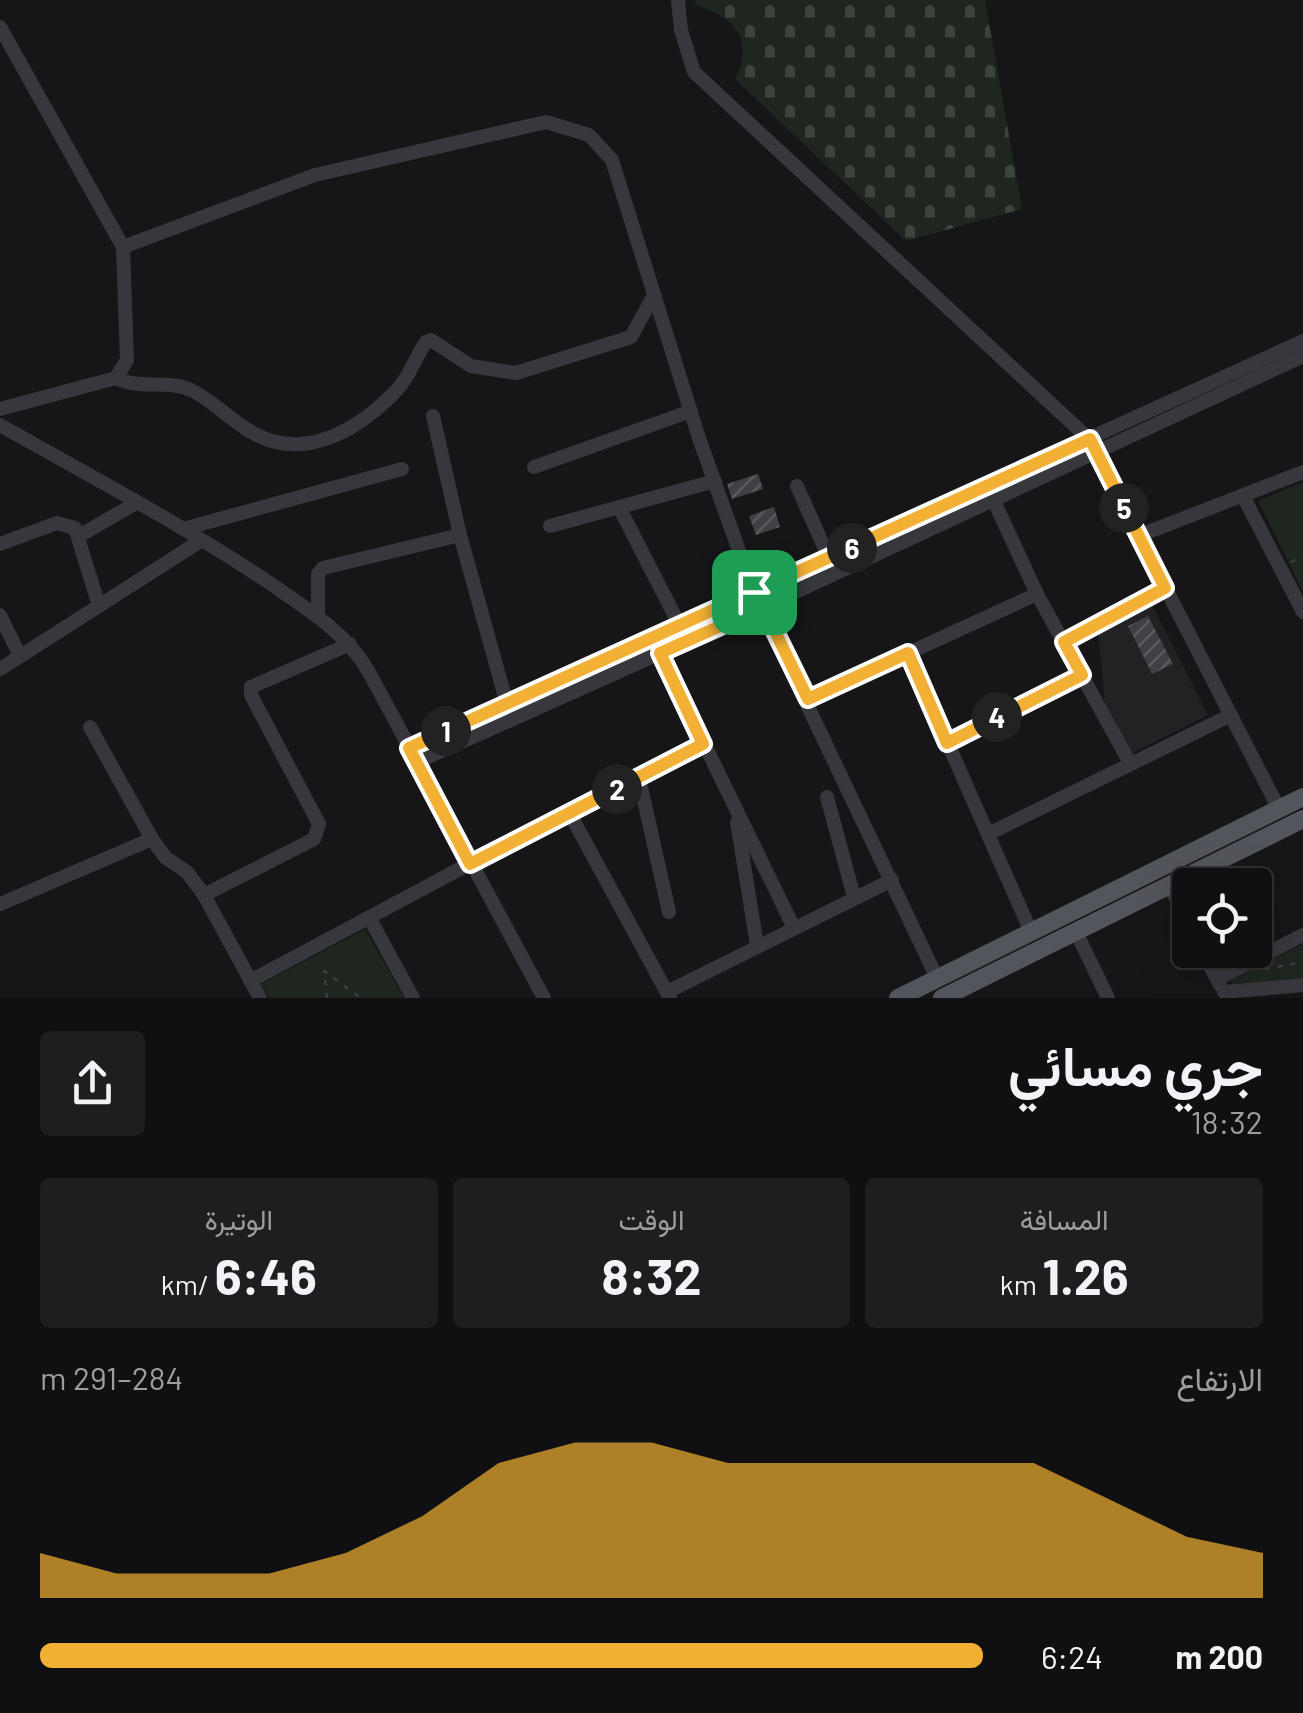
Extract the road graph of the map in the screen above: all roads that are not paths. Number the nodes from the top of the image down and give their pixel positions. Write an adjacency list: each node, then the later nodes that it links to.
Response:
1 (678, 0): 12 (street)
2 (0, 27): 3 (street)
3 (123, 247): 4 (street); 7 (street)
4 (654, 294): 7 (street); 9 (street)
5 (1303, 340): 12 (street)
6 (1303, 356): 12 (street)
7 (116, 378): 8 (street)
8 (0, 408)
9 (691, 411): 13 (street); 16 (street)
10 (433, 416): 24 (street)
11 (0, 425): 20 (street)
12 (1092, 446): 19 (street); 26 (street); 29 (street)
13 (534, 467)
14 (402, 469): 23 (street)
15 (1303, 472): 18 (street)
16 (714, 481): 21 (street); 31 (street)
17 (797, 486): 29 (street)
18 (1243, 496): 26 (street); 35 (street)
19 (993, 499): 32 (street); 34 (street)
20 (136, 502): 23 (street); 25 (street)
21 (619, 507): 22 (street); 38 (street)
22 (550, 526)
23 (183, 529): 27 (street)
24 (460, 535): 37 (street); 47 (street)
25 (79, 536): 28 (street); 33 (street)
26 (1138, 536): 30 (street)
27 (202, 540): 33 (street); 37 (street)
28 (0, 544)
29 (829, 558): 31 (street)
30 (1165, 588): 39 (street); 48 (street)
31 (754, 592): 34 (street); 38 (street)
32 (1037, 594): 39 (street); 42 (street)
33 (98, 606): 43 (street)
34 (763, 607): 41 (street); 46 (street)
35 (1303, 612)
36 (0, 615): 43 (street)
37 (318, 616): 40 (street)
38 (680, 626): 47 (street)
39 (1064, 642): 45 (street)
40 (350, 644): 52 (street); 68 (street)
41 (660, 653): 51 (street); 53 (street)
42 (908, 653): 46 (street); 50 (street)
43 (20, 656): 44 (street)
44 (0, 669)
45 (1082, 675): 50 (street); 54 (street)
46 (808, 699): 65 (street)
47 (507, 704): 52 (street)
48 (1231, 715): 54 (street); 59 (street)
49 (90, 727): 63 (street)
50 (947, 743): 62 (street)
51 (703, 744): 55 (street); 58 (street)
52 (409, 748): 53 (street)
53 (417, 762): 64 (street)
54 (1130, 763): 62 (street)
55 (639, 778): 60 (street); 71 (street)
56 (827, 797): 69 (street)
57 (1303, 797): 59 (main road)
58 (735, 808): 73 (street); 77 (street)
59 (1279, 809): 76 (main road)
60 (570, 814): 64 (street); 82 (street)
61 (1303, 819): 66 (main road)
62 (988, 834): 76 (street)
63 (152, 839): 68 (street); 70 (street)
64 (470, 864): 72 (street); 85 (street)
65 (892, 880): 69 (street); 78 (street)
66 (1169, 886): 67 (street); 74 (main road)
67 (1172, 892)
68 (204, 896): 79 (street)
69 (854, 898): 73 (street)
70 (0, 904)
71 (669, 912)
72 (370, 918): 79 (street); 84 (street)
73 (793, 926): 77 (street)
74 (1076, 932): 76 (main road); 88 (street)
75 (1303, 935): 81 (street)
76 (1029, 940): 78 (main road); 87 (main road)
77 (757, 945): 82 (street)
78 (938, 978): 86 (main road)
79 (250, 981): 83 (street)
80 (1303, 985): 81 (street)
81 (1222, 990)
82 (669, 995)
83 (260, 998)
84 (413, 998)
85 (544, 998)
86 (898, 998)
87 (942, 998)
88 (1108, 998)

